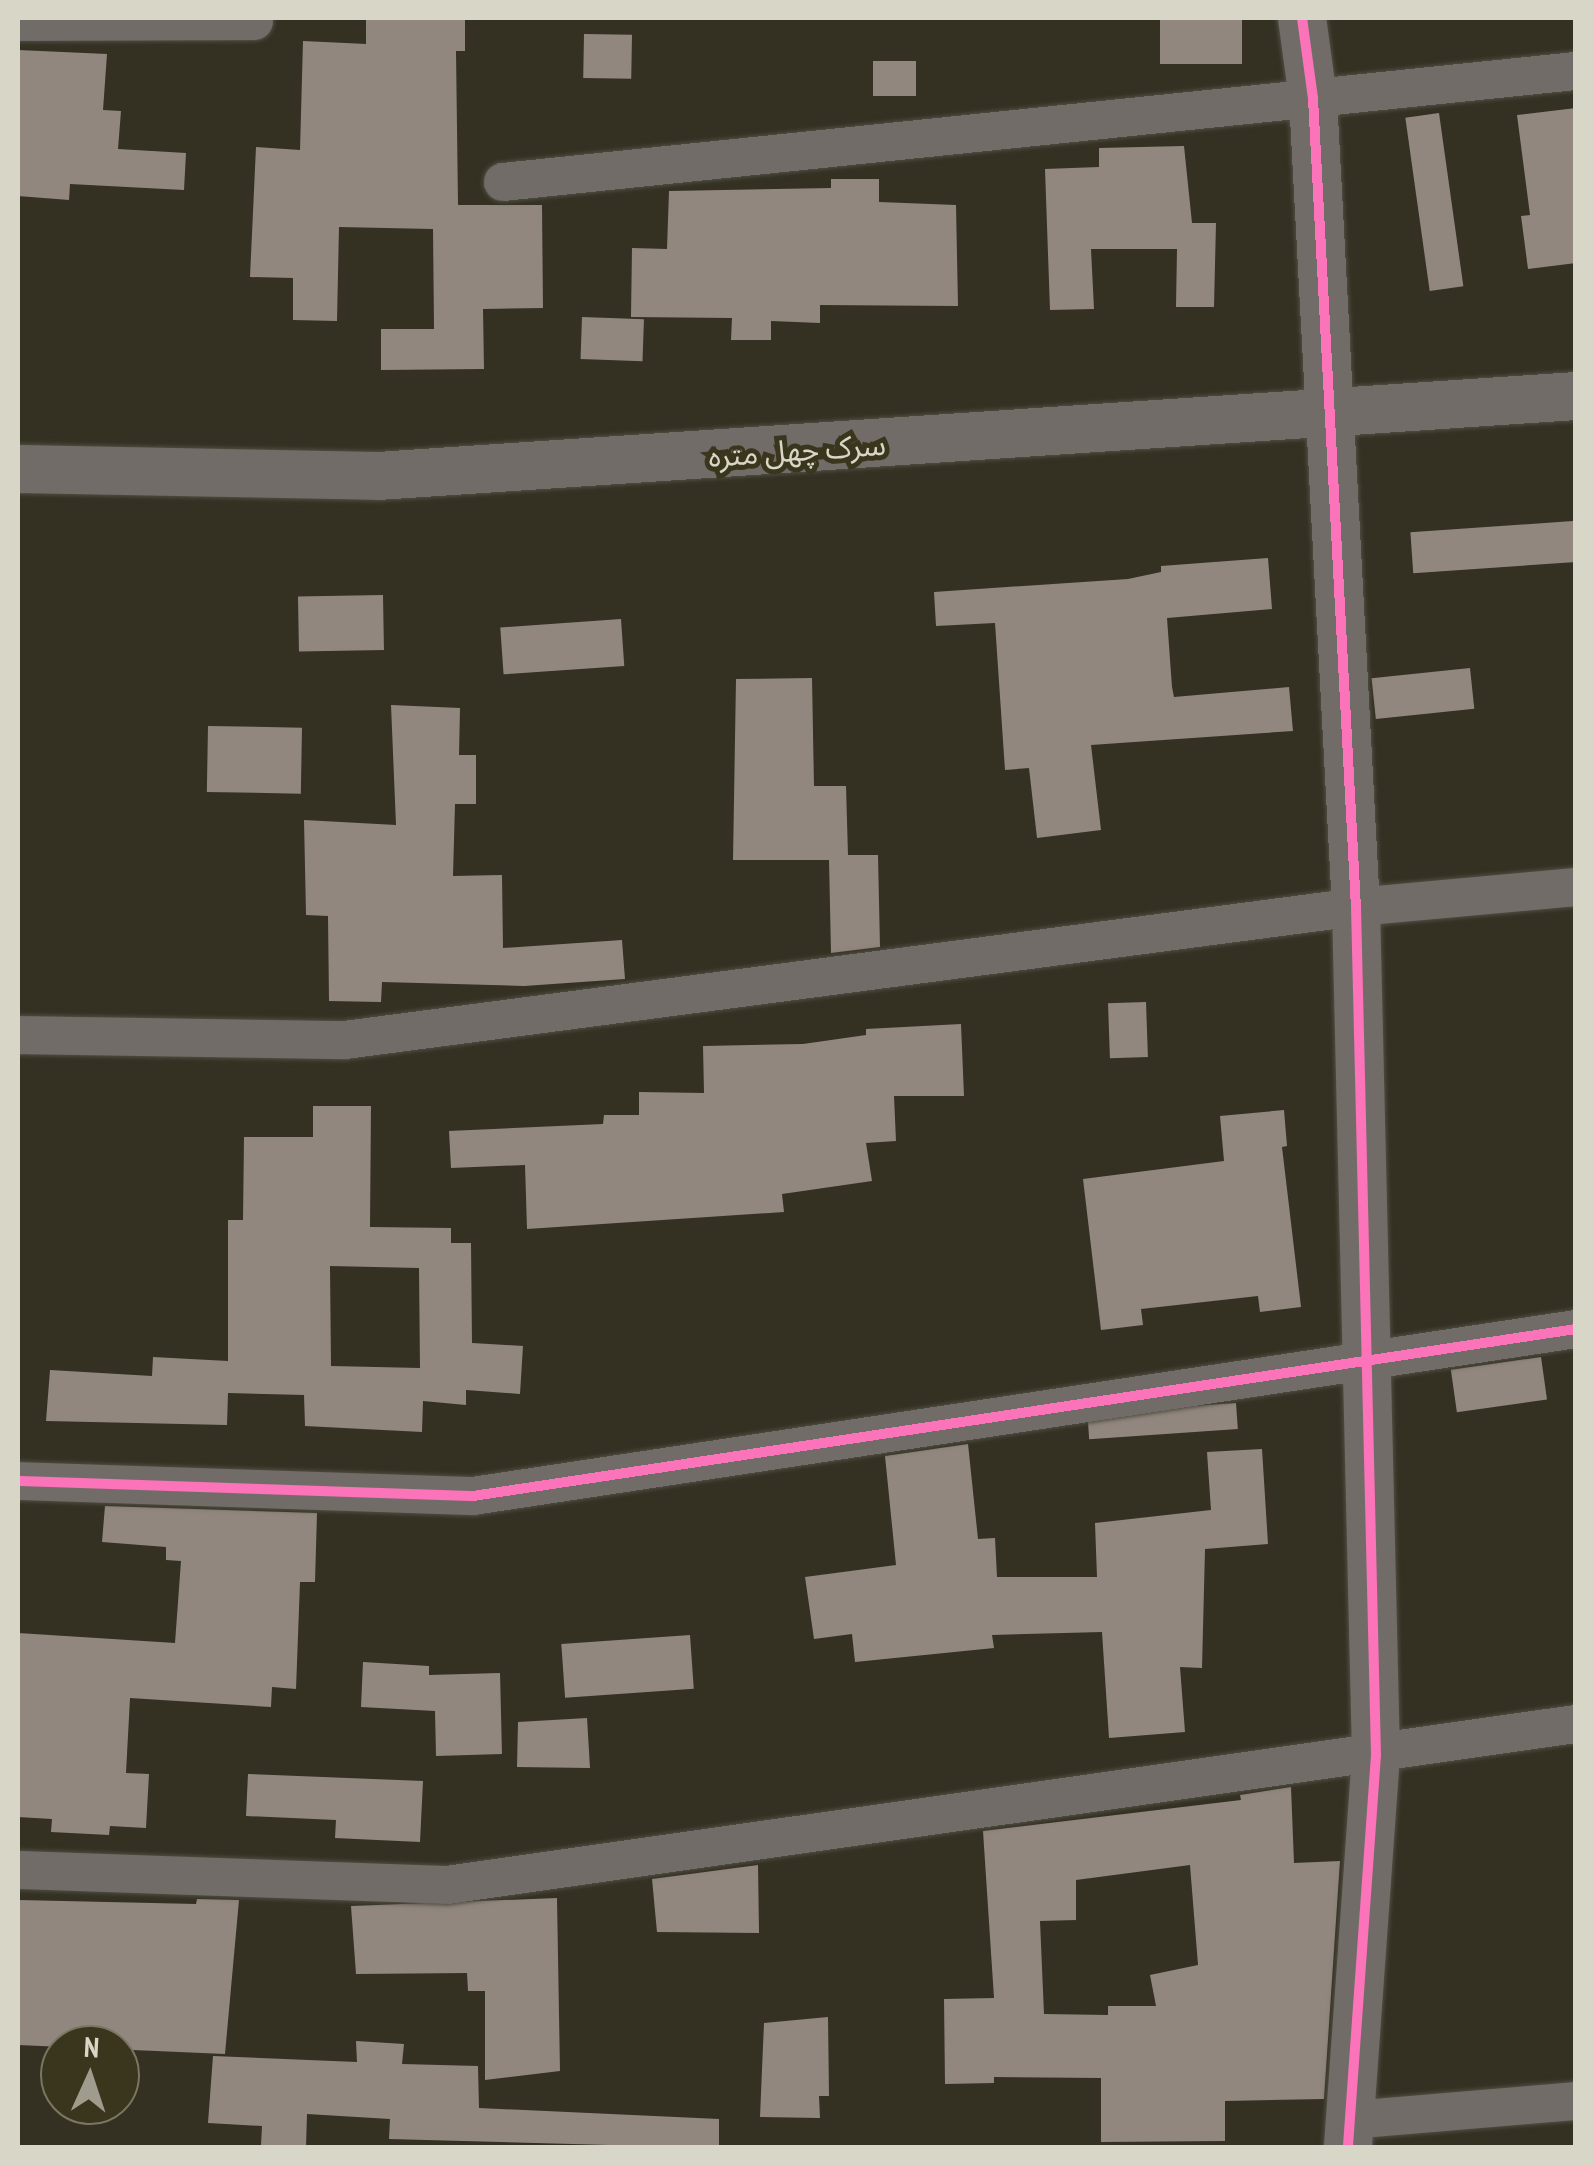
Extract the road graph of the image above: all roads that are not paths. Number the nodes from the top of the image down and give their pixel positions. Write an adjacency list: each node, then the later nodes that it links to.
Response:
1 (1302, 18): 5 (street)
2 (254, 20): 3 (street)
3 (18, 22)
4 (1576, 71): 5 (street)
5 (1313, 98): 6 (street); 8 (street)
6 (504, 182)
7 (1576, 396): 8 (street, سرک چهل متره)
8 (1327, 417): 9 (street, سرک چهل متره); 11 (street)
9 (18, 469)
10 (1576, 887): 11 (street)
11 (1356, 907): 12 (street); 14 (street)
12 (18, 1035)
13 (1576, 1329): 14 (street)
14 (1367, 1361): 15 (street); 17 (street)
15 (18, 1481)
16 (1576, 1724): 17 (street)
17 (1376, 1755): 18 (street); 20 (street)
18 (18, 1870)
19 (1576, 2101): 20 (street)
20 (1349, 2134)

